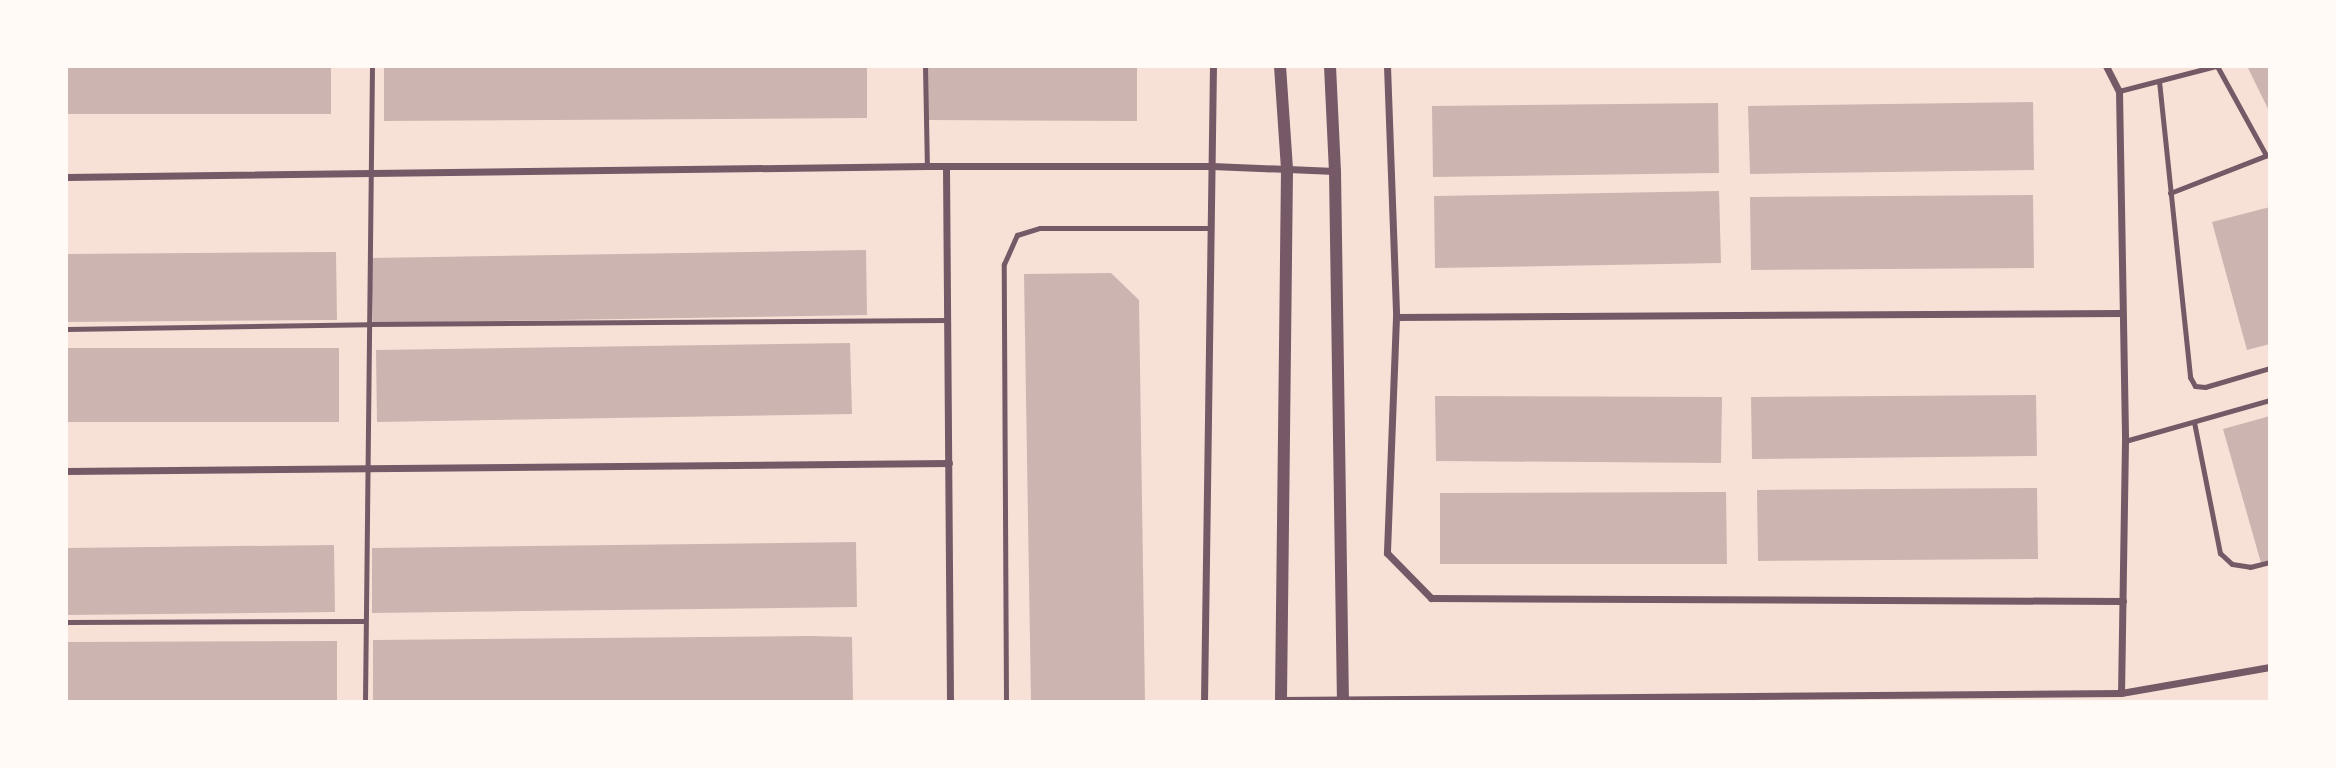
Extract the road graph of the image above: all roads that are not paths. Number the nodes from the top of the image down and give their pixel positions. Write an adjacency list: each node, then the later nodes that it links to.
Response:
1 (372, 66): 17 (lane)
2 (925, 66): 12 (lane)
3 (1213, 66): 13 (street)
4 (1280, 66): 15 (street)
5 (1330, 66): 16 (street)
6 (1387, 66): 22 (street)
7 (2106, 66): 10 (street)
8 (2216, 66): 9 (lane); 11 (lane)
9 (2159, 81): 10 (lane); 19 (lane)
10 (2119, 91): 21 (street)
11 (2268, 154): 19 (lane)
12 (928, 166): 14 (street); 17 (street)
13 (1212, 166): 14 (street); 15 (street); 20 (street)
14 (946, 168): 23 (street)
15 (1287, 170): 16 (street); 42 (street)
16 (1335, 171): 41 (street)
17 (371, 172): 18 (street); 24 (lane)
18 (66, 177)
19 (2170, 194): 26 (lane)
20 (1211, 228): 45 (lane); 46 (street)
21 (2121, 313): 22 (street); 29 (street)
22 (1396, 317): 34 (street)
23 (947, 320): 24 (lane); 30 (street)
24 (369, 324): 25 (lane); 31 (lane)
25 (66, 329)
26 (2270, 368)
27 (2270, 400): 28 (lane)
28 (2194, 422): 29 (lane); 33 (lane)
29 (2125, 441): 34 (street)
30 (949, 463): 31 (street); 44 (street)
31 (368, 468): 32 (street); 35 (lane)
32 (66, 471)
33 (2270, 562)
34 (2123, 601): 38 (street)
35 (365, 621): 36 (lane); 43 (lane)
36 (66, 622)
37 (2270, 667): 38 (street)
38 (2121, 692): 39 (street)
39 (1950, 698): 40 (street)
40 (1577, 699): 41 (street)
41 (1343, 700): 42 (street)
42 (1281, 701)
43 (365, 702)
44 (950, 702)
45 (1006, 702)
46 (1204, 702)

